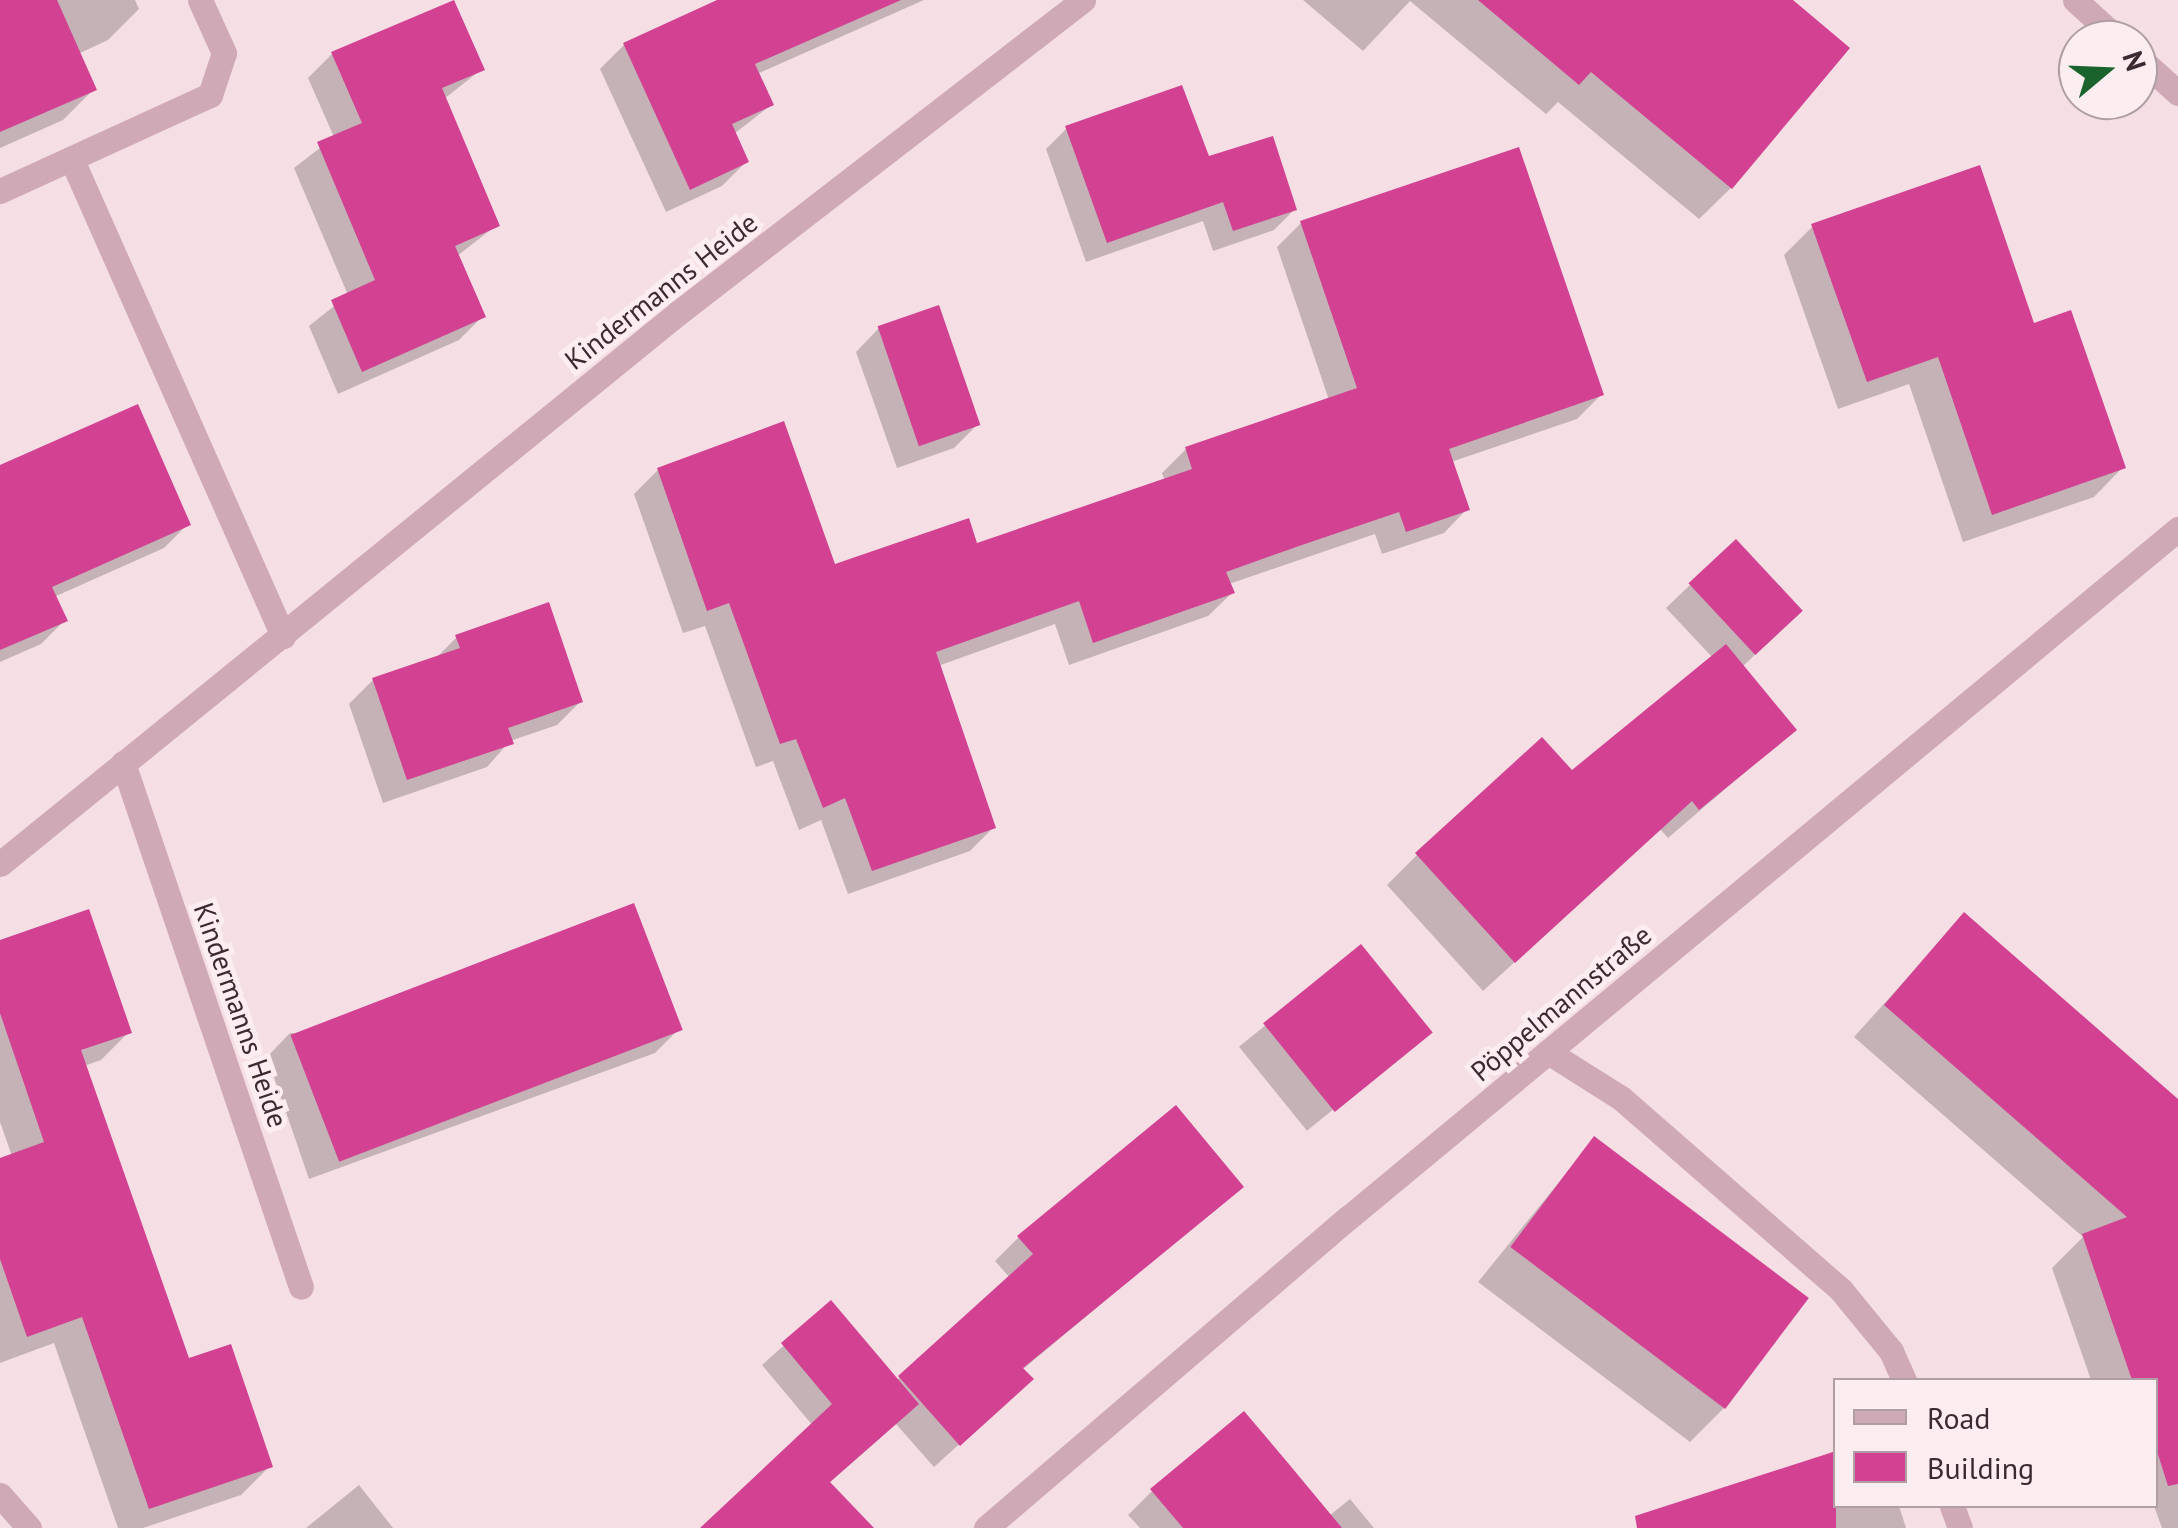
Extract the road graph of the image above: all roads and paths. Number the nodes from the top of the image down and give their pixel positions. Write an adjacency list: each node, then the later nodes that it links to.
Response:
1 (200, 0): 7 (street)
2 (1082, 0): 10 (street, Kindermanns Heide)
3 (2075, 0): 4 (street)
4 (2098, 20)
5 (2158, 75): 6 (street)
6 (2178, 93)
7 (72, 160): 8 (street); 10 (street)
8 (0, 191)
9 (2178, 529): 13 (street, Pöppelmannstraße)
10 (282, 636): 11 (street, Kindermanns Heide)
11 (124, 763): 12 (street, Kindermanns Heide); 14 (street, Kindermanns Heide)
12 (0, 864)
13 (1548, 1052): 15 (street); 18 (street, Pöppelmannstraße)
14 (301, 1287)
15 (1903, 1378)
16 (0, 1494): 17 (street)
17 (29, 1528)
18 (986, 1528)

